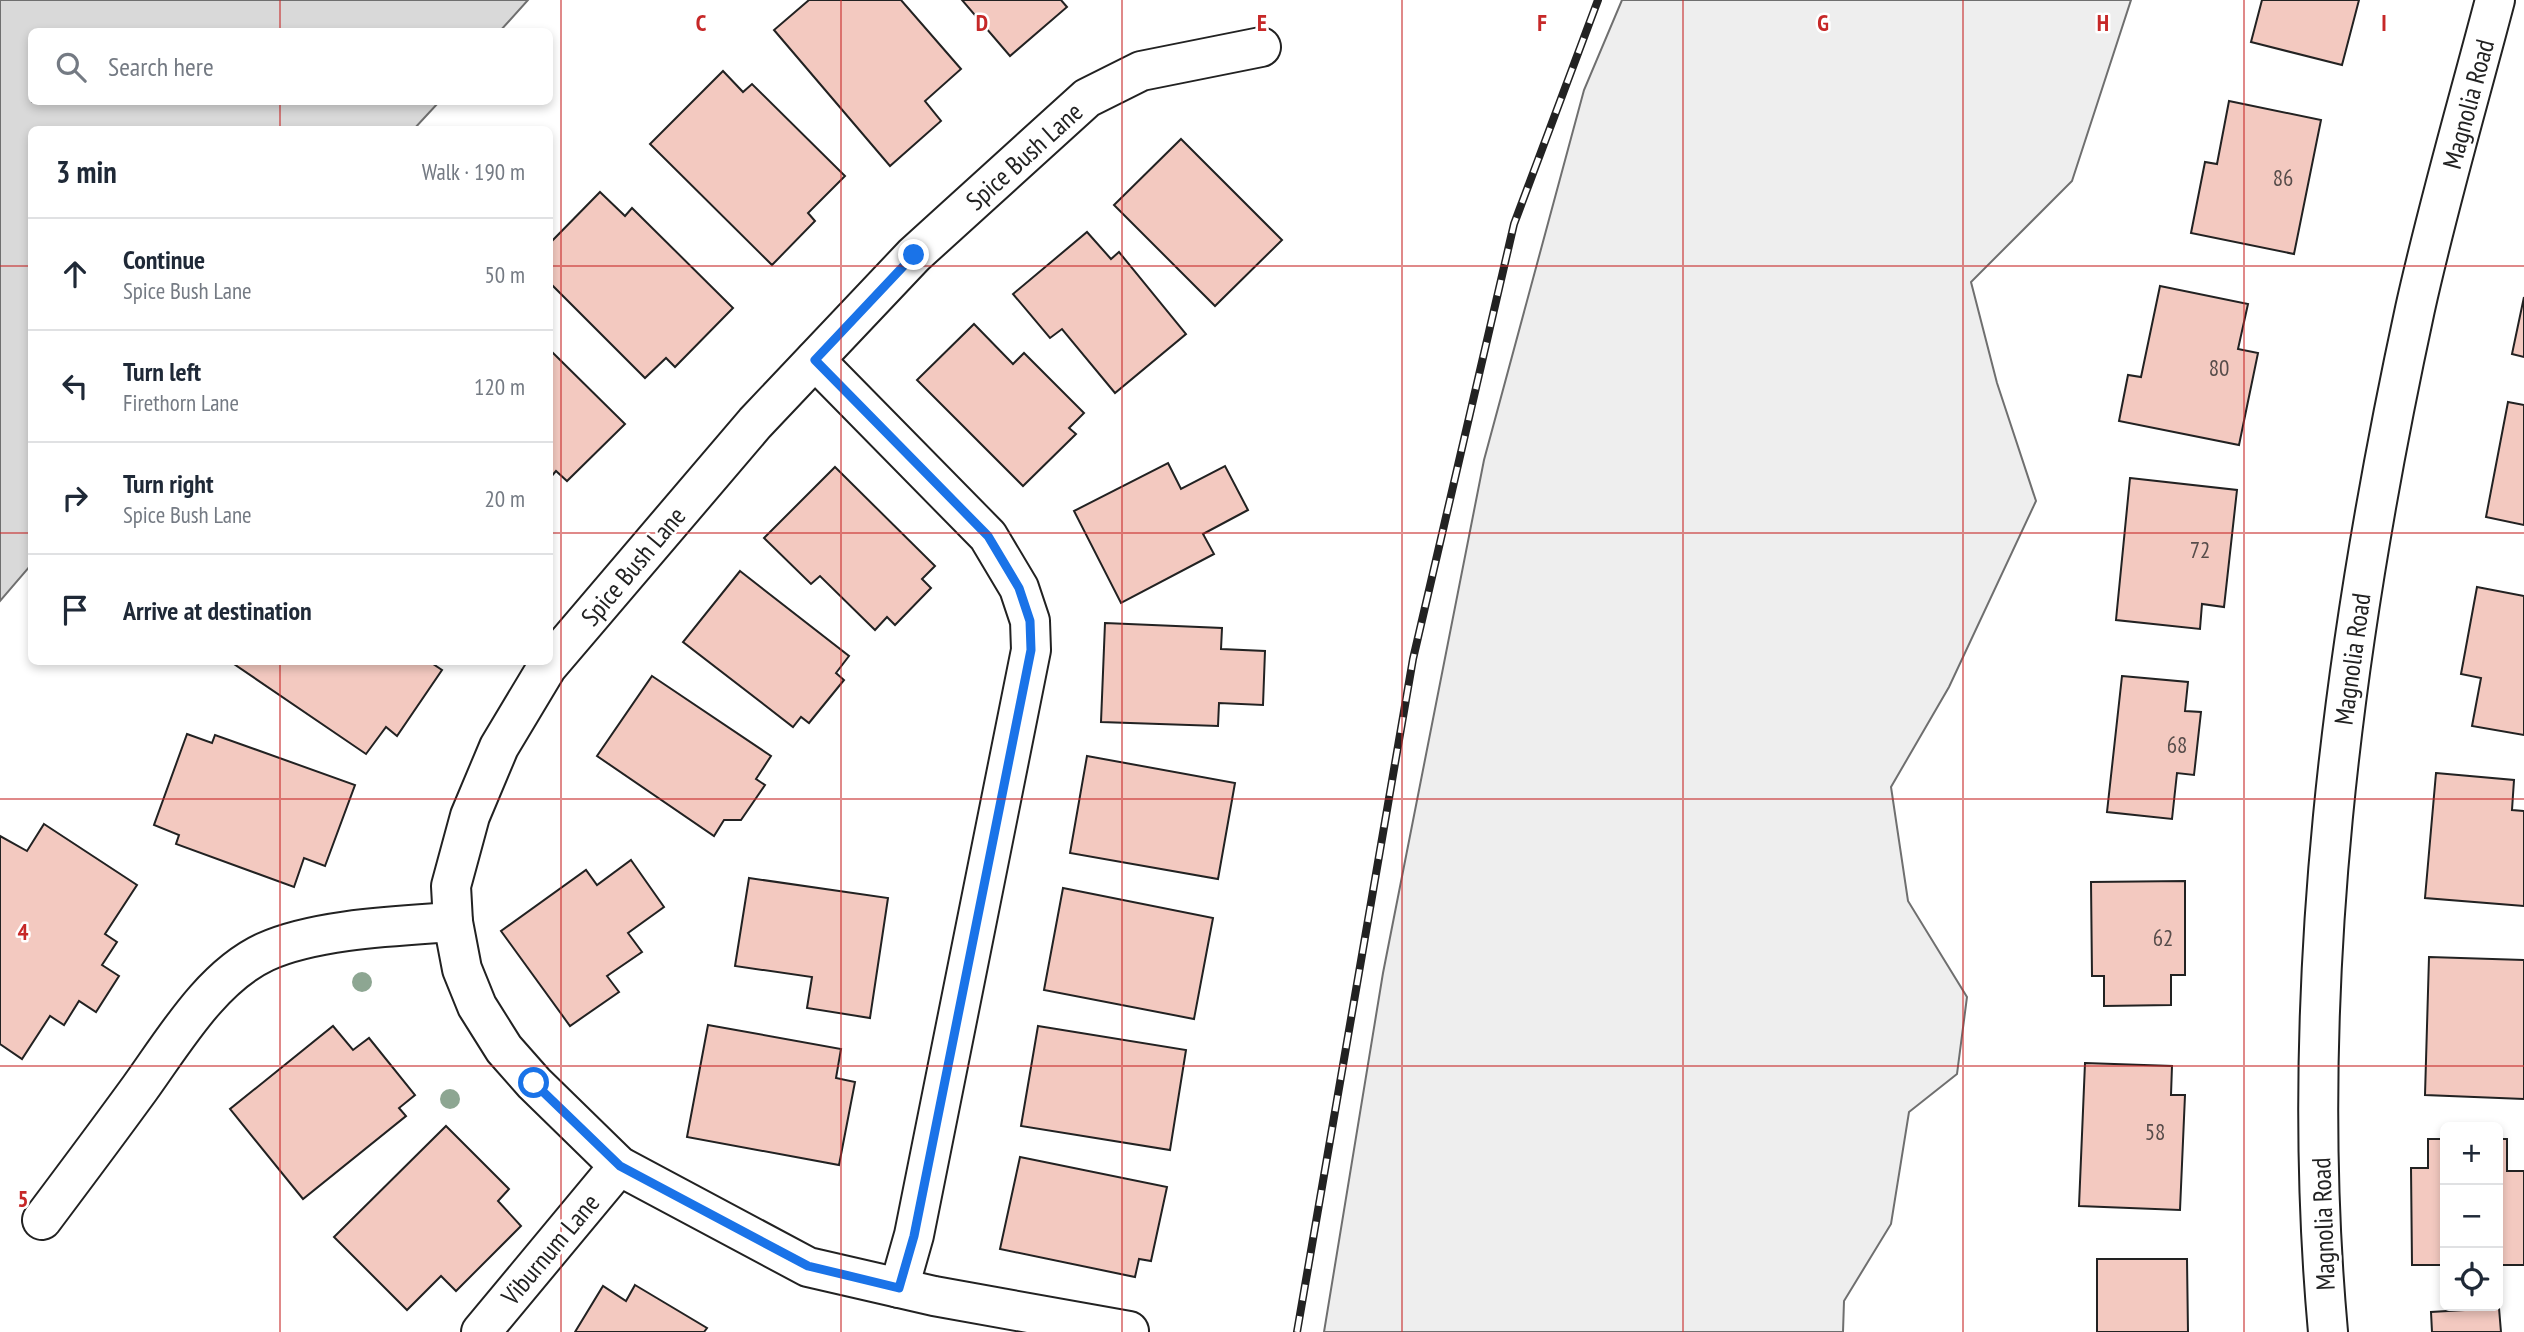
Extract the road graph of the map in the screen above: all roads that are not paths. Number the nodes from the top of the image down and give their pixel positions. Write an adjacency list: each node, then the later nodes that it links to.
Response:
1 (2495, 0): 12 (street, Magnolia Road)
2 (1261, 47): 3 (street, Spice Bush Lane)
3 (815, 360): 4 (street, Spice Bush Lane); 9 (street)
4 (553, 660)
5 (549, 665): 6 (street, Spice Bush Lane)
6 (453, 922): 7 (street, Spice Bush Lane); 8 (street)
7 (620, 1166): 9 (street, Spice Bush Lane); 11 (street, Viburnum Lane)
8 (42, 1220)
9 (899, 1288): 10 (street, Spice Bush Lane)
10 (1129, 1331)
11 (481, 1332)
12 (2328, 1332)

